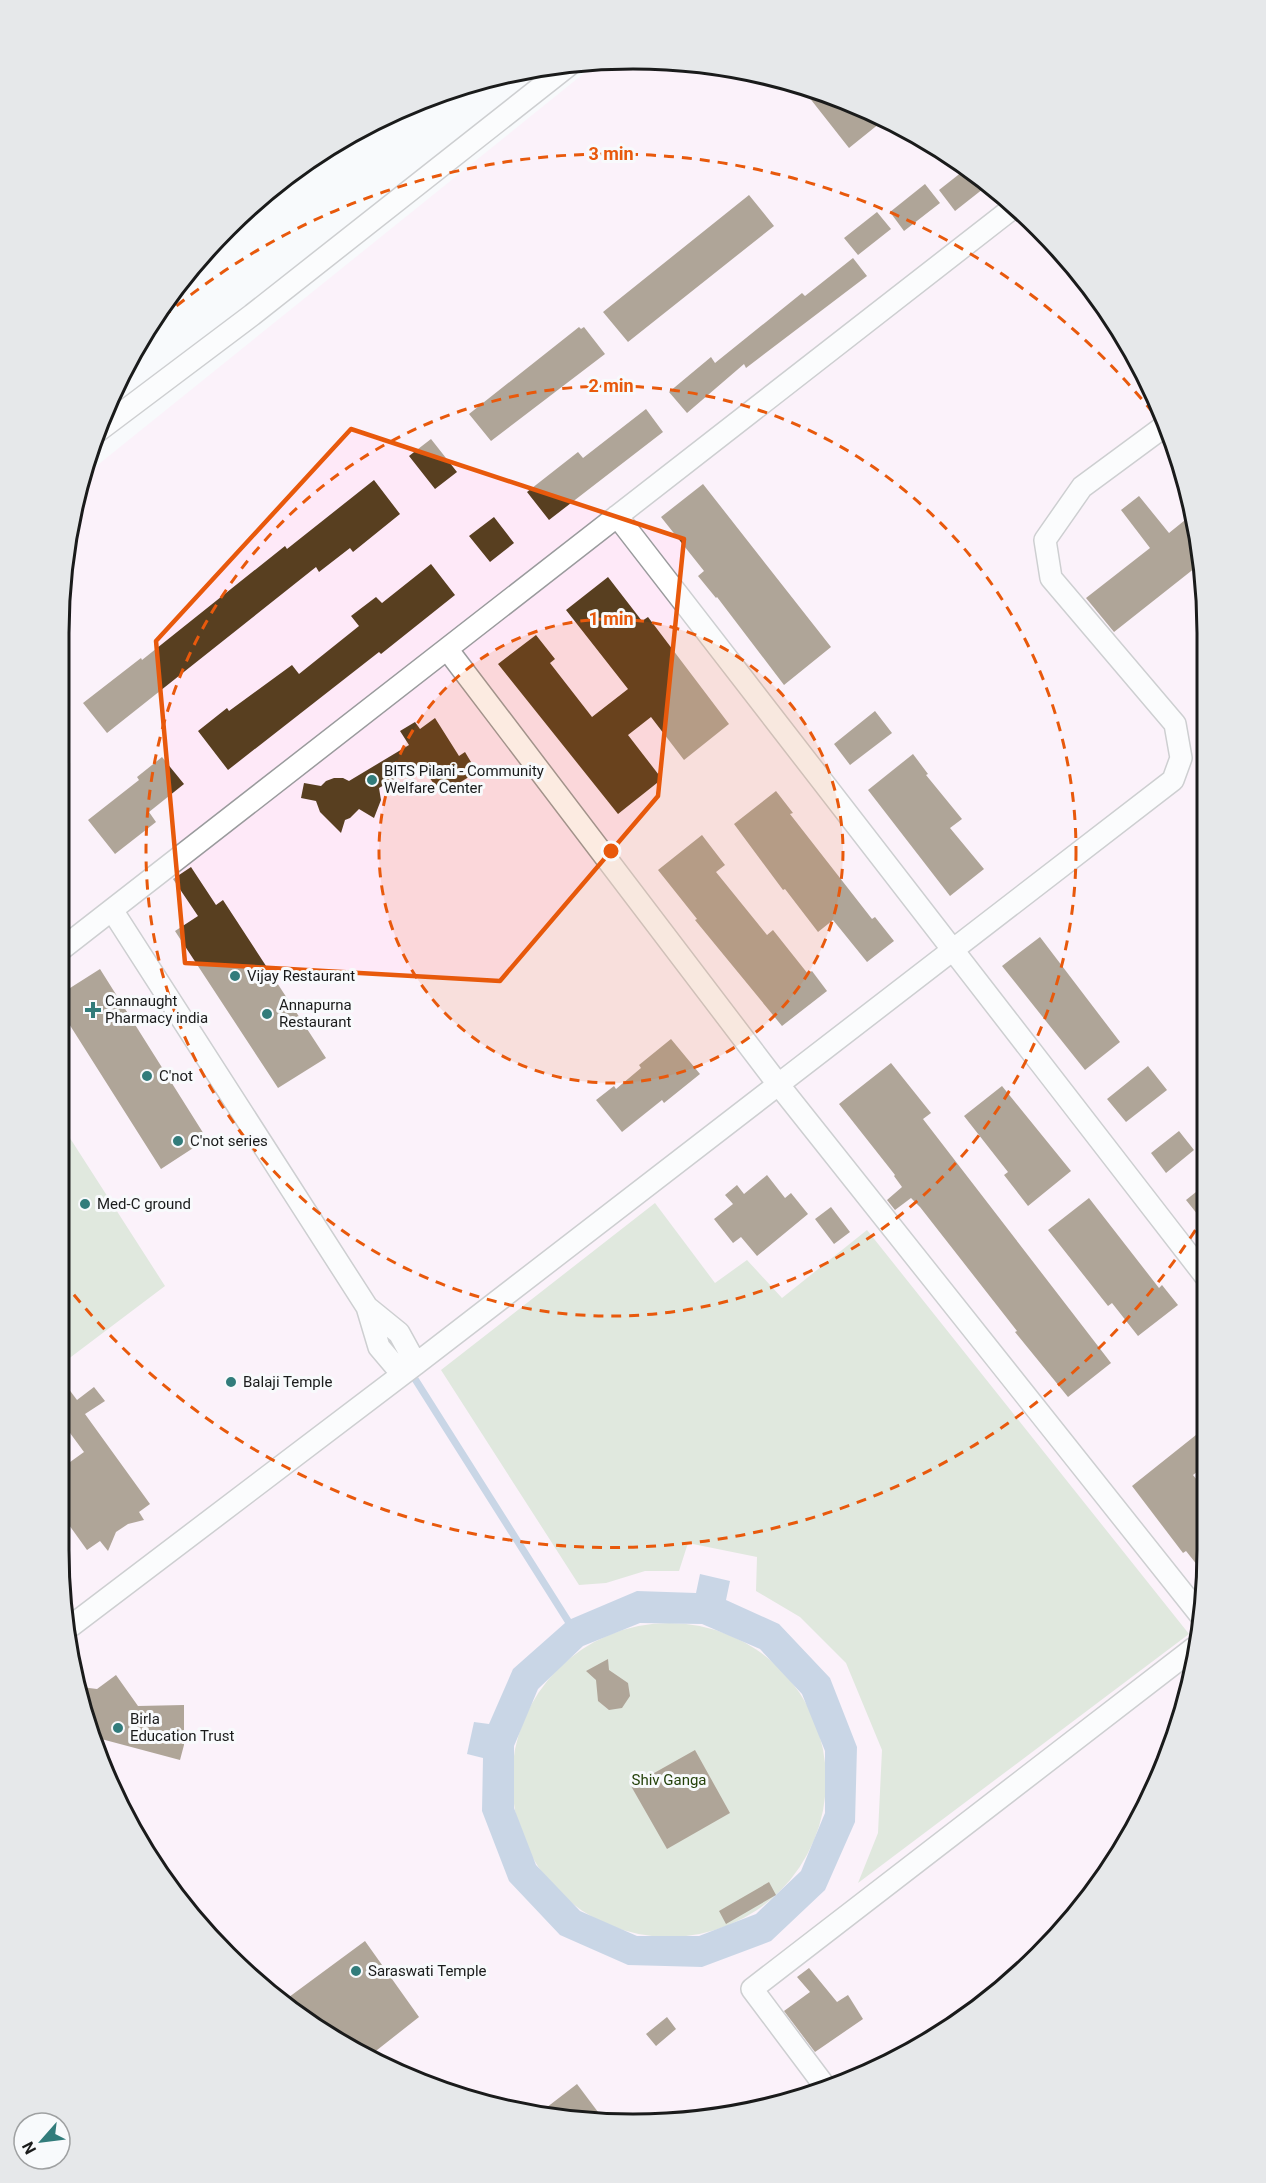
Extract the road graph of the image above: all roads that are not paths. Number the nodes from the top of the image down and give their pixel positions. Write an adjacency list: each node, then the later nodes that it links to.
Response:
1 (557, 74): 3 (street)
2 (1008, 212): 5 (street)
3 (111, 421)
4 (1159, 430): 9 (street)
5 (617, 516): 6 (street); 9 (street)
6 (447, 649): 7 (street); 10 (street)
7 (112, 910): 8 (street); 12 (street)
8 (69, 943)
9 (953, 950): 10 (street); 11 (street)
10 (778, 1084): 12 (street); 13 (street)
11 (1197, 1264)
12 (408, 1369): 14 (street)
13 (1194, 1607)
14 (74, 1624)
15 (1187, 1653): 16 (street)
16 (821, 2081)

